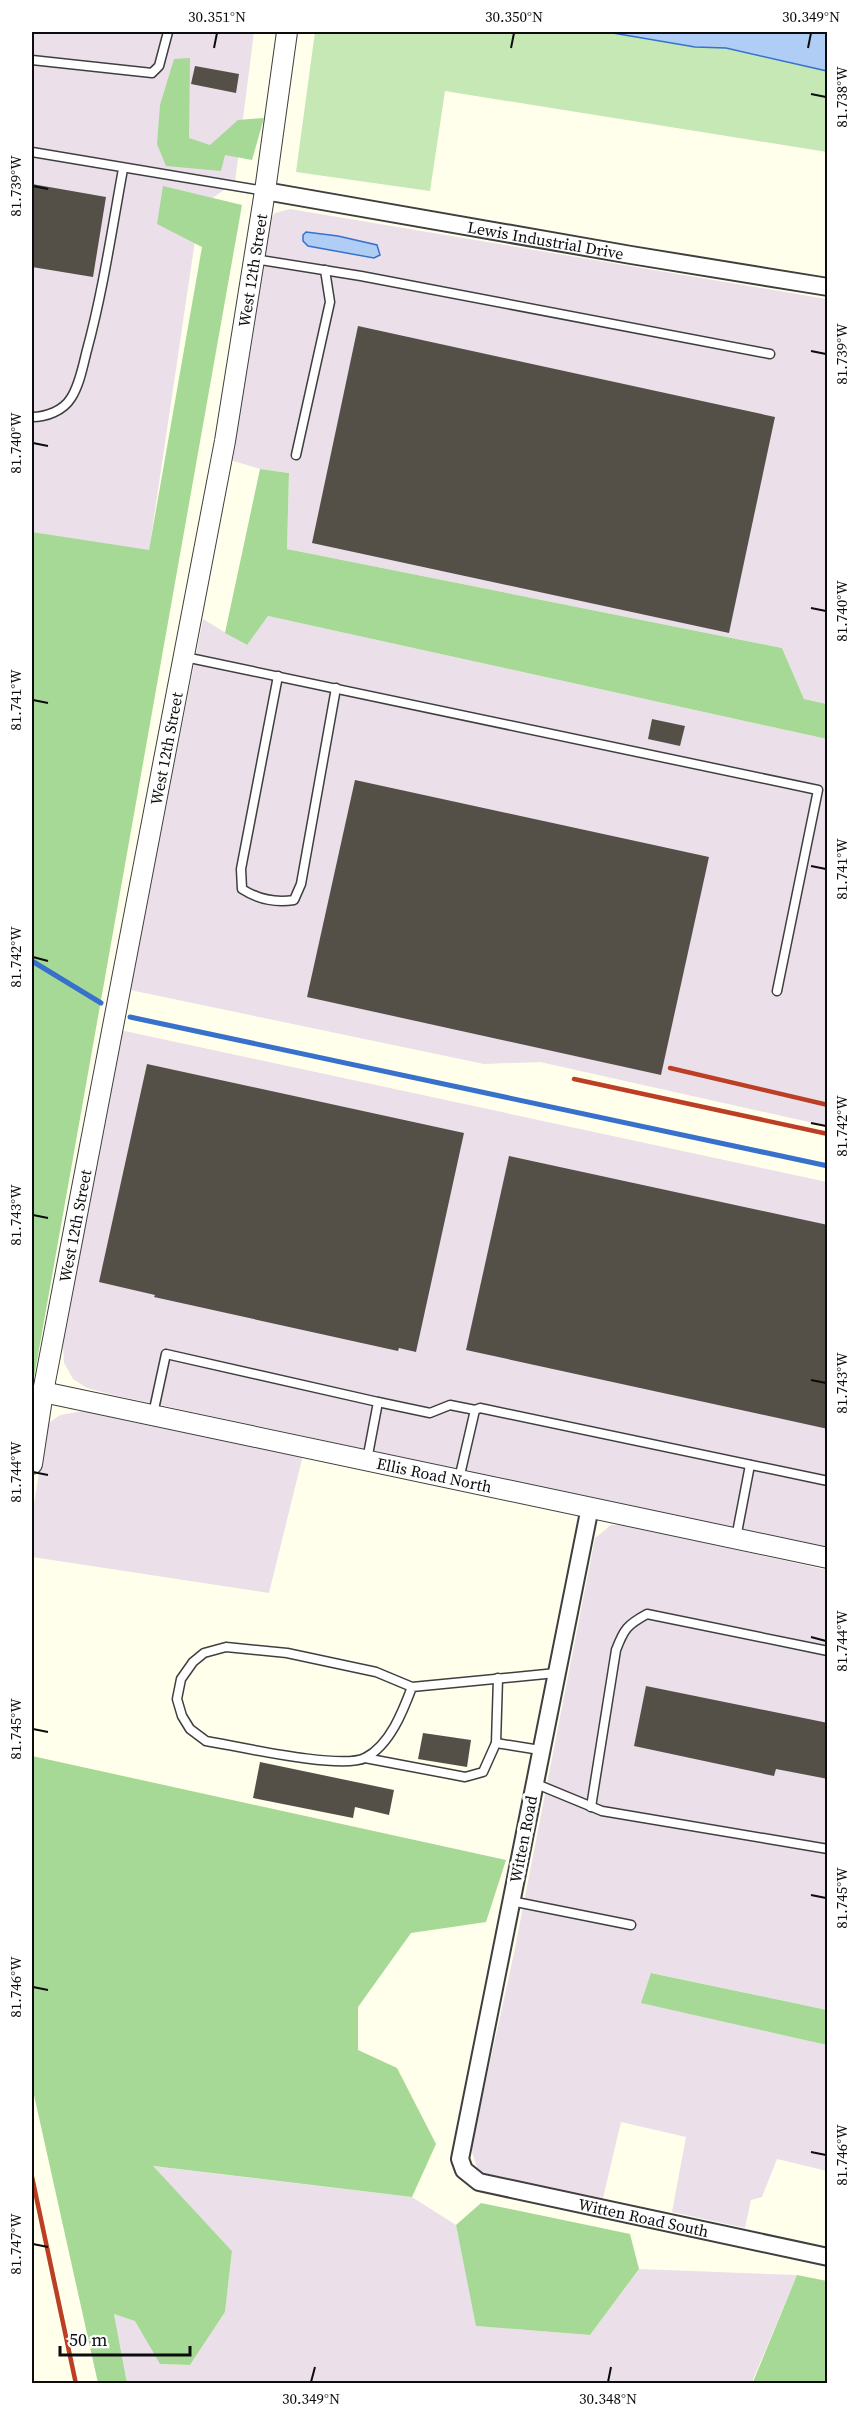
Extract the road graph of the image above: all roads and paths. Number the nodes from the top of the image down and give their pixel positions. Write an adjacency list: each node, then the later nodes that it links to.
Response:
1 (168, 32): 3 (lane)
2 (287, 32): 6 (street, West 12th Street)
3 (32, 60)
4 (32, 152): 5 (lane)
5 (123, 169): 6 (lane); 11 (lane)
6 (265, 191): 7 (street, West 12th Street); 9 (street, Lewis Industrial Drive)
7 (254, 259): 8 (lane); 13 (street, West 12th Street)
8 (325, 270): 10 (lane); 12 (lane)
9 (828, 287)
10 (770, 354)
11 (32, 417)
12 (296, 455)
13 (184, 657): 14 (lane); 17 (street, West 12th Street)
14 (278, 676): 15 (lane); 15 (lane)
15 (336, 688): 16 (lane)
16 (777, 990)
17 (43, 1392): 20 (street, Ellis Road North); 22 (street, West 12th Street)
18 (378, 1402): 19 (lane); 20 (lane); 21 (lane)
19 (475, 1410): 23 (lane); 24 (lane)
20 (153, 1414): 21 (street, Ellis Road North)
21 (367, 1460): 24 (street, Ellis Road North)
22 (32, 1464)
23 (750, 1465): 25 (lane); 27 (lane)
24 (459, 1479): 26 (street, Ellis Road North)
25 (828, 1481)
26 (590, 1507): 27 (street, Ellis Road North); 30 (street, Witten Road)
27 (736, 1539): 28 (street, Ellis Road North)
28 (828, 1558)
29 (828, 1651): 37 (lane)
30 (556, 1673): 31 (lane); 34 (street, Witten Road)
31 (498, 1678): 32 (lane); 33 (lane)
32 (412, 1687): 35 (lane); 35 (lane)
33 (496, 1743): 34 (lane); 35 (lane)
34 (540, 1750): 36 (street, Witten Road)
35 (365, 1758)
36 (534, 1783): 37 (lane); 39 (street, Witten Road)
37 (591, 1807): 38 (lane)
38 (828, 1849)
39 (511, 1901): 40 (lane); 41 (street, Witten Road)
40 (631, 1925)
41 (464, 2170): 42 (street, Witten Road South)
42 (828, 2257)

